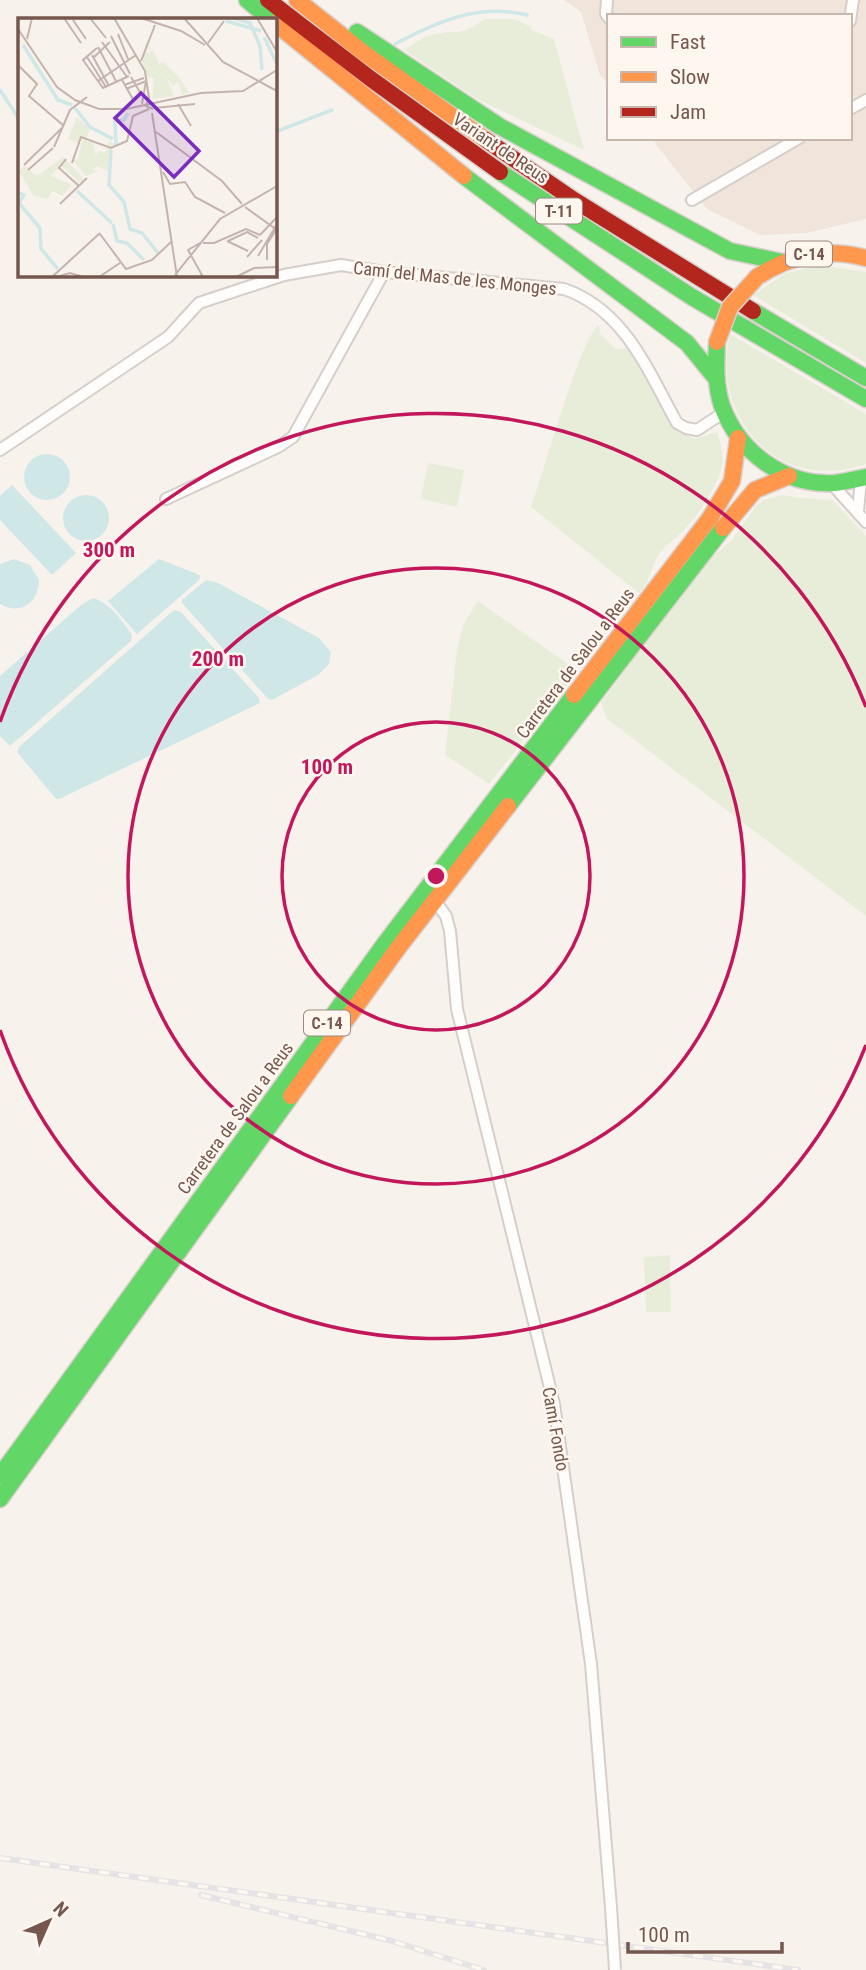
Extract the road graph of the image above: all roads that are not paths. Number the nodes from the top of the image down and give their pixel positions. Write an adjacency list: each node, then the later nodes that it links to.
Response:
1 (247, 0): 5 (main road)
2 (268, 0): 14 (main road, Variant de Reus / T-11)
3 (296, 0): 13 (main road, Variant de Reus / T-11)
4 (314, 0): 10 (main road)
5 (269, 18)
6 (276, 24): 12 (main road)
7 (796, 140): 8 (street)
8 (692, 200)
9 (866, 258): 10 (main road, C-14)
10 (782, 262): 12 (main road, C-14, bridge)
11 (384, 272): 15 (street, Camí del Mas de les Monges); 17 (street, Camí del Mas de les Monges); 21 (street)
12 (714, 376): 15 (main road, C-14)
13 (866, 378)
14 (866, 399)
15 (723, 413): 16 (main road, C-14)
16 (738, 438): 18 (main road, C-14); 24 (main road, C-14)
17 (0, 450)
18 (789, 476): 20 (main road, C-14); 24 (main road, C-14)
19 (863, 478): 20 (main road, C-14); 22 (street)
20 (831, 483): 22 (street)
21 (166, 499)
22 (858, 511): 23 (street)
23 (866, 522)
24 (716, 523): 25 (main road, C-14); 26 (main road, Carretera de Salou a Reus / C-14)
25 (435, 901): 27 (main road, C-14); 28 (street, Camí Fondo, bridge)
26 (0, 1476)
27 (0, 1499)
28 (615, 1970)

